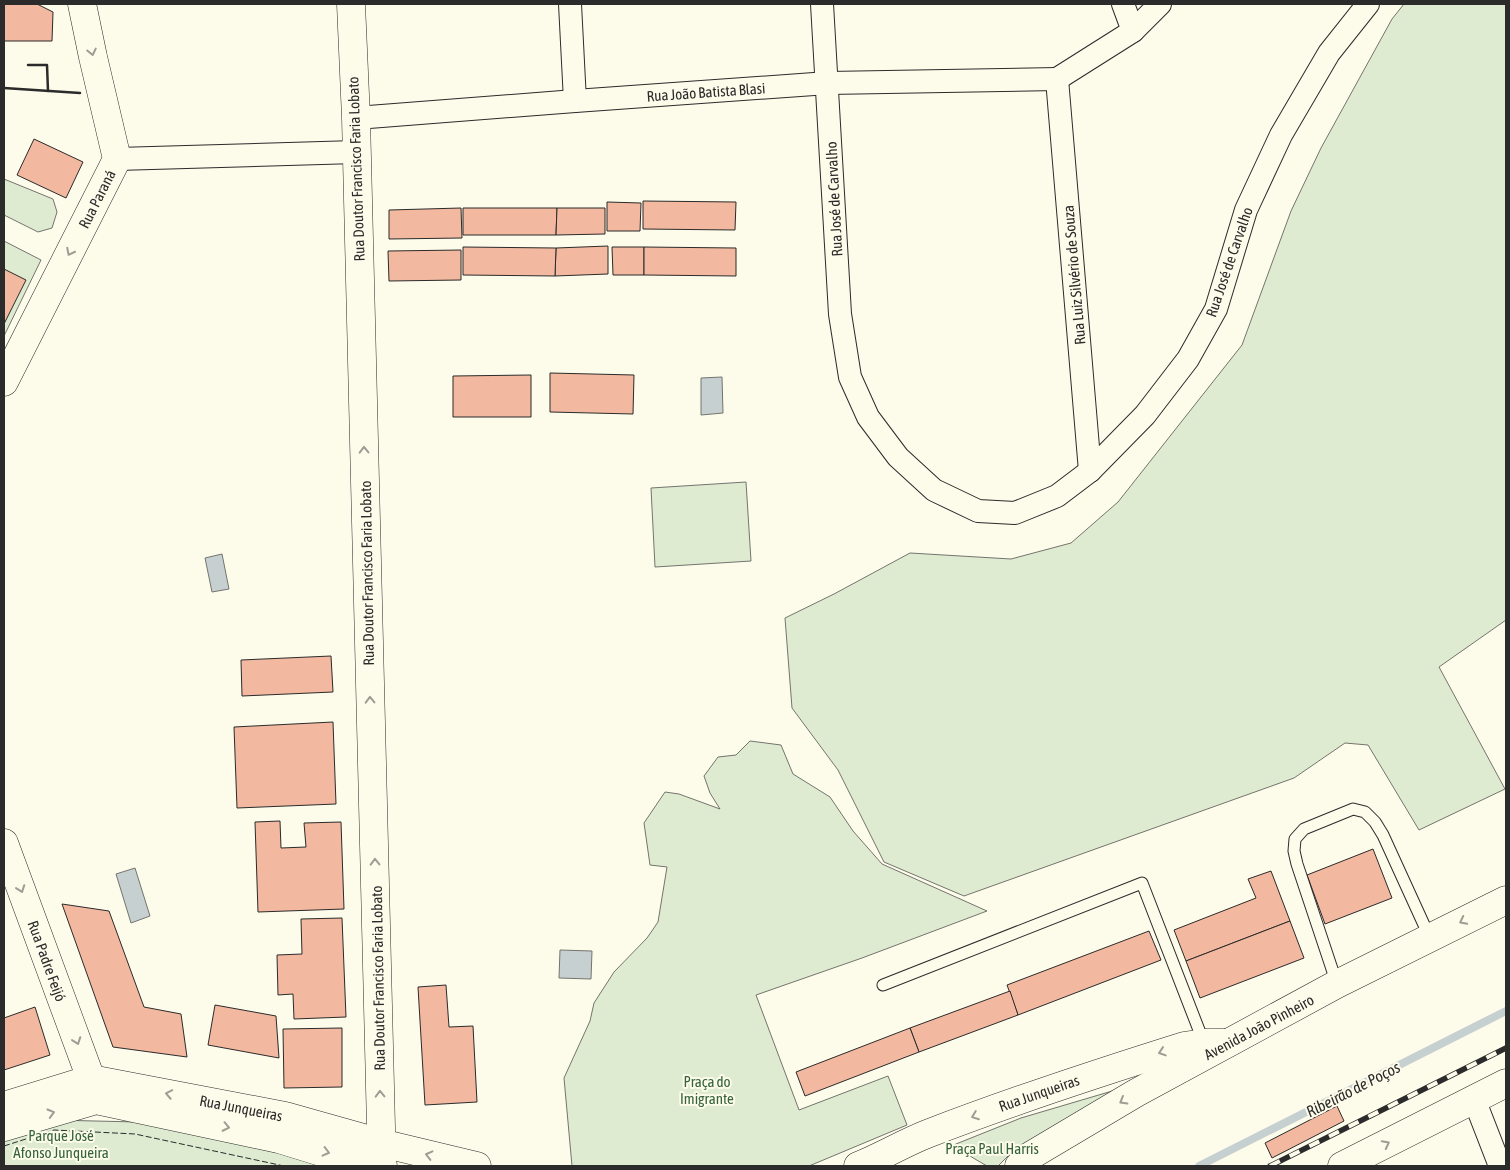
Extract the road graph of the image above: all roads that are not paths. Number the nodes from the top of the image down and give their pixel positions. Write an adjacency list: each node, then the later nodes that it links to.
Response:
1 (82, 4): 14 (street, Rua Paraná, one-way to 14)
2 (351, 4): 12 (street, Rua Doutor Francisco Faria Lobato)
3 (570, 4): 11 (street)
4 (822, 4): 10 (street, Rua José de Carvalho)
5 (1124, 4): 8 (street)
6 (1160, 4): 8 (street)
7 (1368, 4): 16 (street, Rua José de Carvalho)
8 (1133, 31): 9 (street)
9 (1057, 79): 10 (street, Rua João Batista Blasi); 16 (street, Rua Luiz Silvério de Souza)
10 (828, 83): 11 (street, Rua João Batista Blasi); 16 (street, Rua José de Carvalho)
11 (575, 101): 12 (street, Rua João Batista Blasi)
12 (356, 118): 13 (street, Rua Doutor Francisco Faria Lobato)
13 (356, 152): 14 (street); 28 (street, Rua Doutor Francisco Faria Lobato, one-way to 13)
14 (117, 159): 15 (street, Rua Paraná, one-way to 15)
15 (4, 382)
16 (1090, 471)
17 (4, 843): 23 (street, Rua Padre Feijó, one-way to 23)
18 (1506, 900): 19 (street, Avenida João Pinheiro, one-way to 19)
19 (1430, 938): 20 (street, Avenida João Pinheiro); 20 (lane)
20 (1337, 984): 22 (street, Avenida João Pinheiro)
21 (883, 985): 22 (lane)
22 (1216, 1043): 30 (street, Rua Junqueiras, one-way to 30); 31 (street, Avenida João Pinheiro, one-way to 31)
23 (91, 1079): 26 (street, Rua Junqueiras); 28 (street, Rua Junqueiras, one-way to 23)
24 (1506, 1083): 25 (street)
25 (1474, 1099): 32 (street, one-way to 25); 33 (street)
26 (4, 1106)
27 (4, 1126): 28 (street, Rua Junqueiras, one-way to 28)
28 (380, 1158): 29 (street, Rua Junqueiras, one-way to 28)
29 (477, 1166)
30 (858, 1166)
31 (1019, 1166)
32 (1342, 1166)
33 (1500, 1166)

